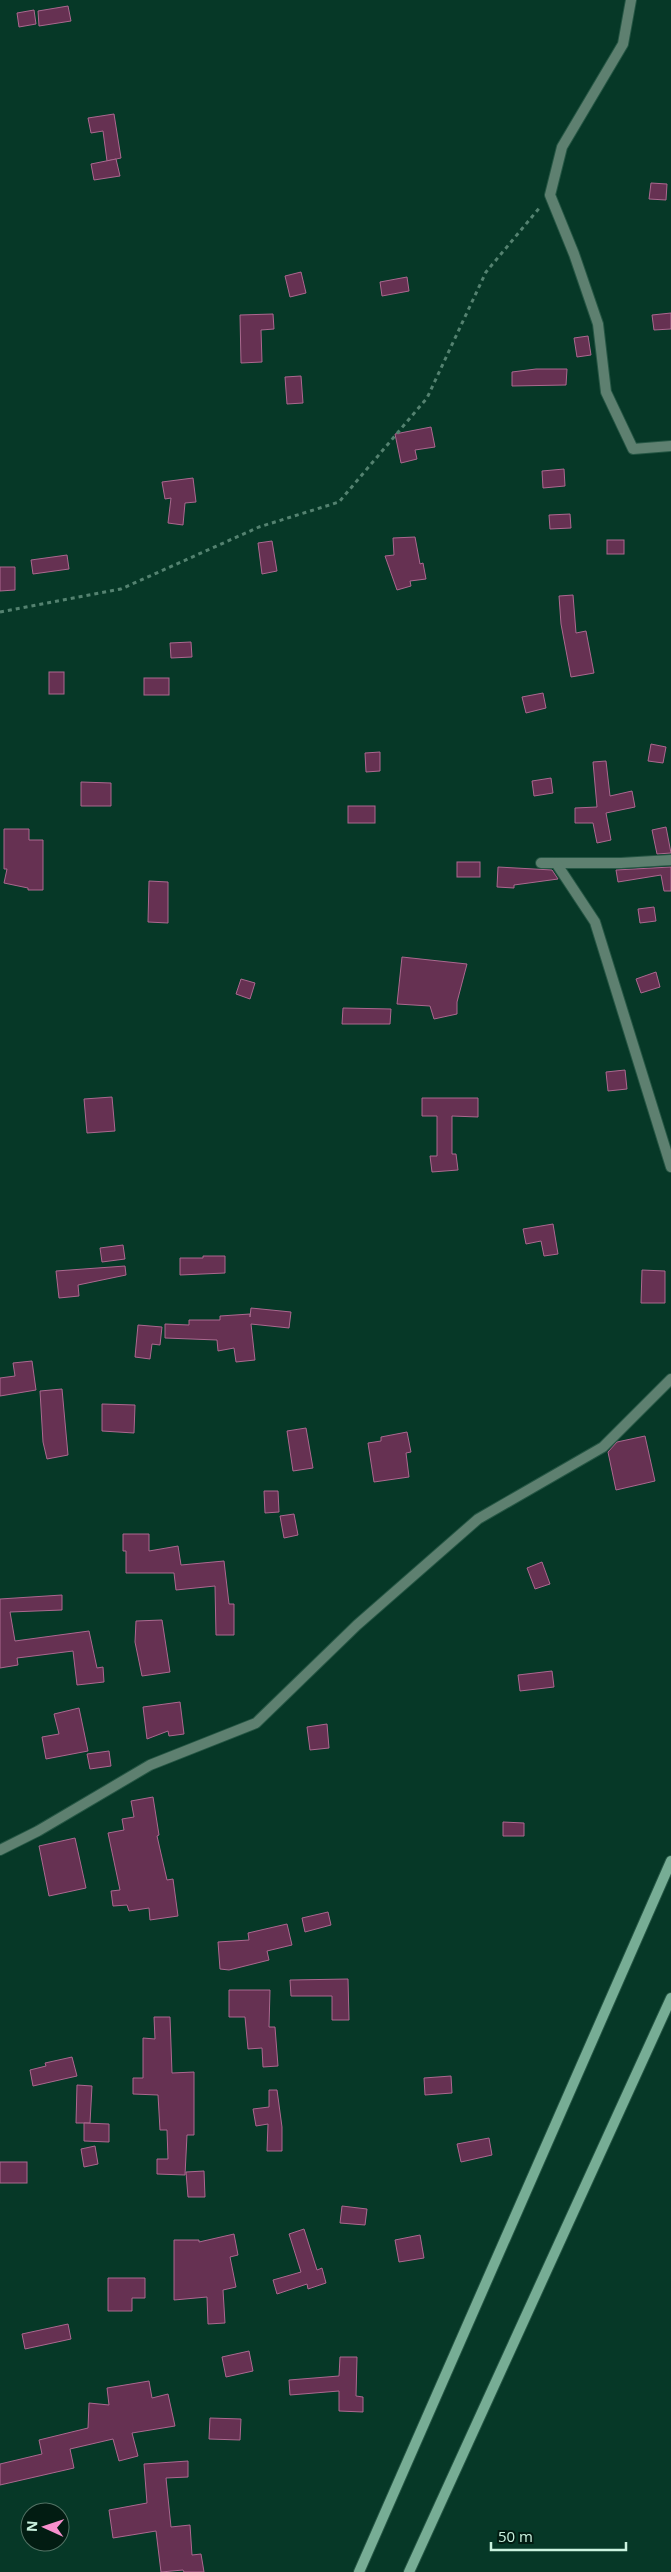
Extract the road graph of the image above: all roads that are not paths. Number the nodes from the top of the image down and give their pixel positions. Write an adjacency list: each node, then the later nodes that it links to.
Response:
1 (631, 0): 2 (street)
2 (671, 446)
3 (671, 860): 5 (street)
4 (541, 863): 5 (street)
5 (556, 863): 6 (street)
6 (671, 1167)
7 (671, 1379): 8 (street)
8 (0, 1850)
9 (671, 1861): 11 (street)
10 (671, 1998): 12 (street)
11 (359, 2572)
12 (409, 2572)

